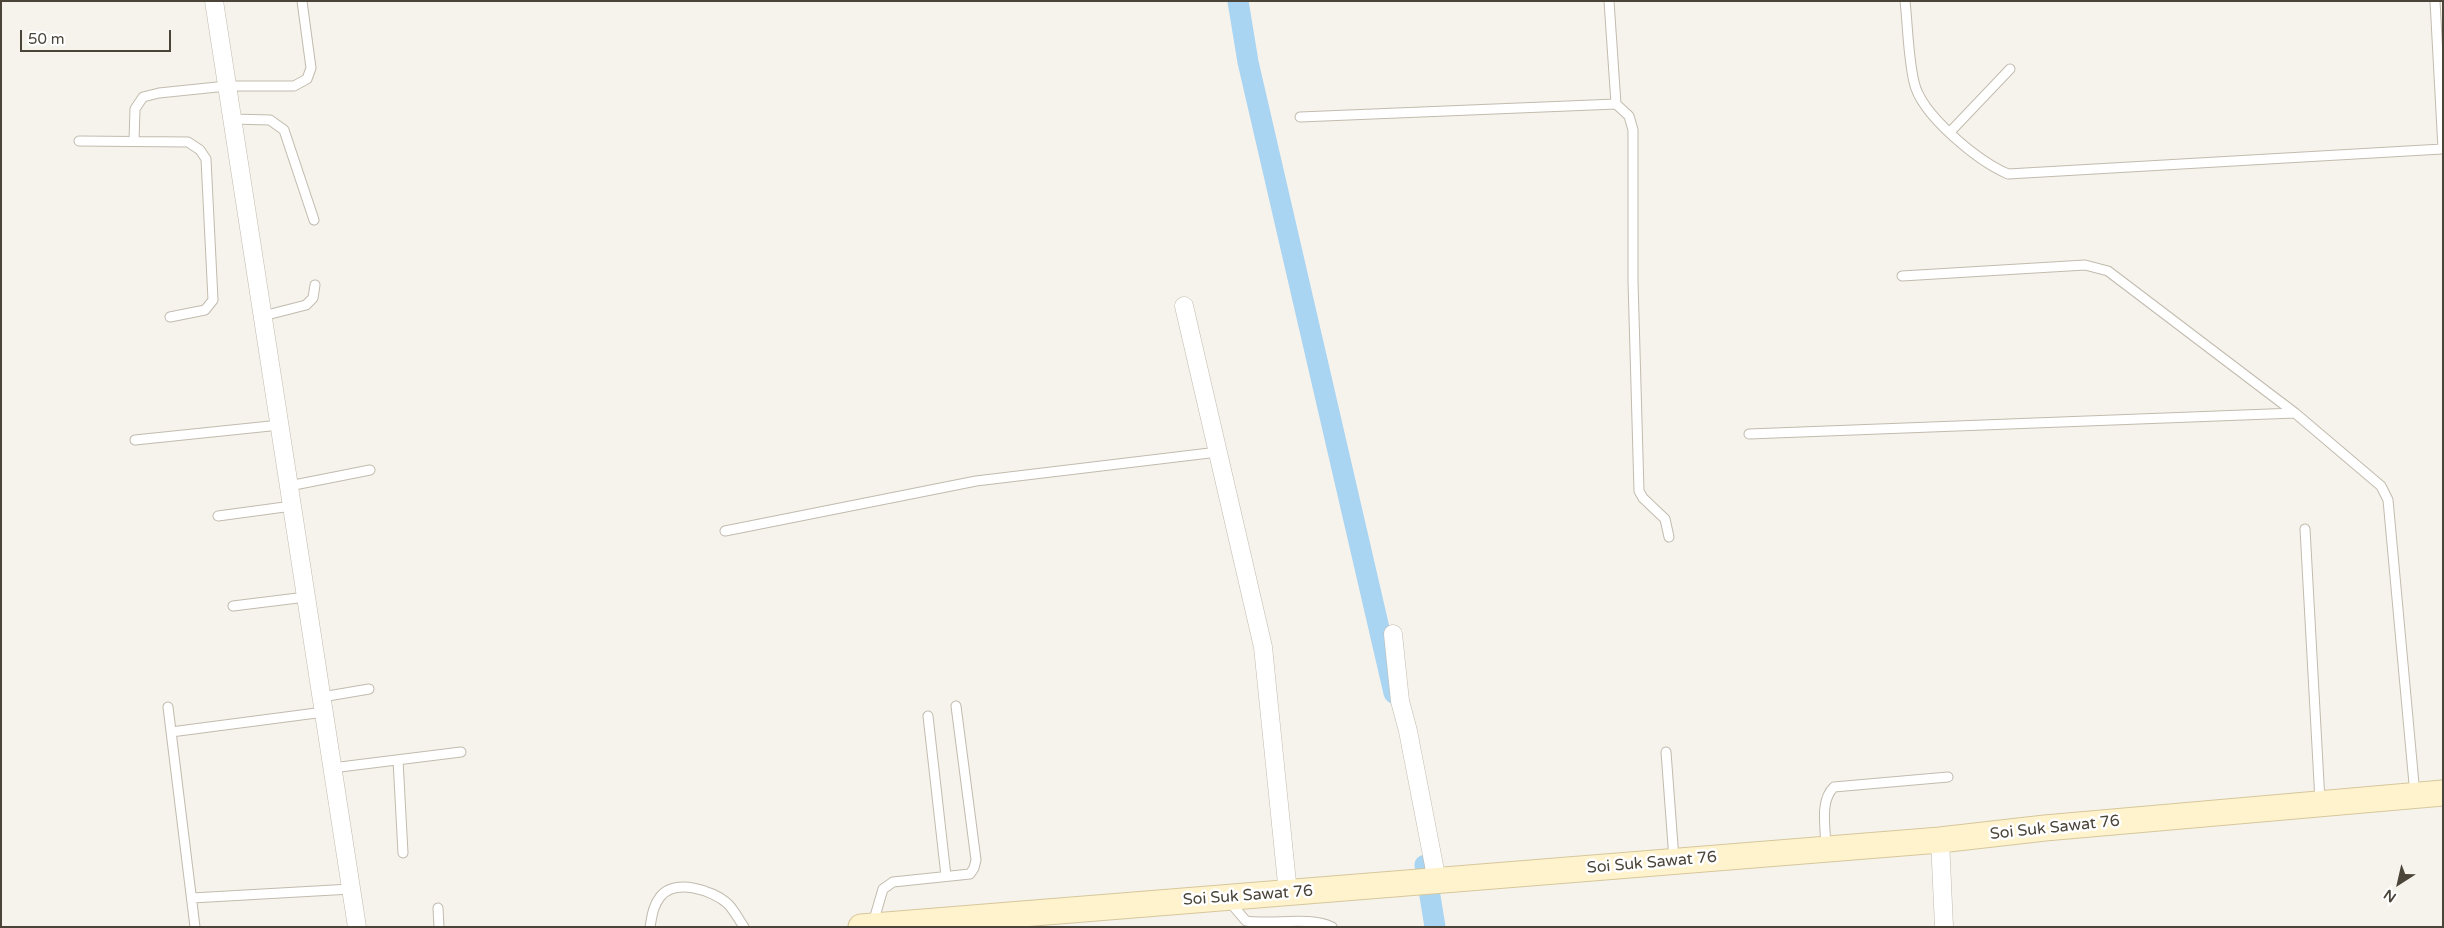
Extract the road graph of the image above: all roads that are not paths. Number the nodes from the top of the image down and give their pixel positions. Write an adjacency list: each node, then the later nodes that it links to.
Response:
1 (214, 1): 7 (street)
2 (302, 1): 7 (lane)
3 (1609, 1): 8 (lane)
4 (1905, 1): 11 (lane)
5 (2435, 1): 14 (lane)
6 (2010, 69): 11 (lane)
7 (227, 86): 10 (street); 13 (lane)
8 (1616, 104): 9 (lane); 32 (lane)
9 (1300, 117)
10 (232, 119): 15 (lane); 19 (street)
11 (1950, 132): 14 (lane)
12 (79, 141): 13 (lane)
13 (134, 141): 20 (lane)
14 (2442, 149)
15 (314, 220)
16 (1902, 276): 21 (lane)
17 (315, 285): 19 (lane)
18 (1184, 306): 25 (street)
19 (263, 316): 22 (street)
20 (170, 317)
21 (2295, 413): 23 (lane); 48 (lane)
22 (280, 425): 24 (lane); 27 (street)
23 (1749, 434)
24 (135, 440)
25 (1218, 452): 31 (lane); 57 (street)
26 (370, 470): 27 (lane)
27 (289, 486): 28 (street)
28 (292, 506): 29 (lane); 33 (street)
29 (218, 516)
30 (2305, 529): 49 (lane)
31 (725, 531)
32 (1670, 537)
33 (306, 597): 34 (lane); 37 (street)
34 (233, 606)
35 (1393, 634): 55 (street)
36 (369, 689): 37 (lane)
37 (323, 705): 41 (lane); 45 (street)
38 (956, 706): 54 (lane)
39 (168, 707): 41 (lane)
40 (928, 716): 54 (lane)
41 (171, 732): 58 (lane)
42 (461, 752): 44 (lane)
43 (1666, 752): 53 (lane)
44 (398, 760): 45 (lane); 52 (lane)
45 (332, 768): 56 (street)
46 (1948, 777): 51 (lane)
47 (2443, 793): 48 (street, Soi Suk Sawat 76)
48 (2415, 795): 49 (street, Soi Suk Sawat 76)
49 (2320, 804): 50 (street, Soi Suk Sawat 76)
50 (1940, 840): 51 (street, Soi Suk Sawat 76); 68 (street)
51 (1826, 849): 53 (street, Soi Suk Sawat 76)
52 (403, 853)
53 (1675, 861): 55 (street, Soi Suk Sawat 76)
54 (946, 876): 61 (lane)
55 (1434, 881): 57 (street, Soi Suk Sawat 76)
56 (351, 889): 58 (lane); 63 (street)
57 (1288, 893): 59 (street, Soi Suk Sawat 76)
58 (192, 898): 62 (lane)
59 (1226, 898): 61 (street, Soi Suk Sawat 76); 67 (lane)
60 (438, 908): 64 (lane)
61 (866, 926)
62 (196, 927)
63 (357, 927)
64 (439, 927)
65 (650, 927): 66 (lane)
66 (744, 927)
67 (1332, 927)
68 (1944, 927)

